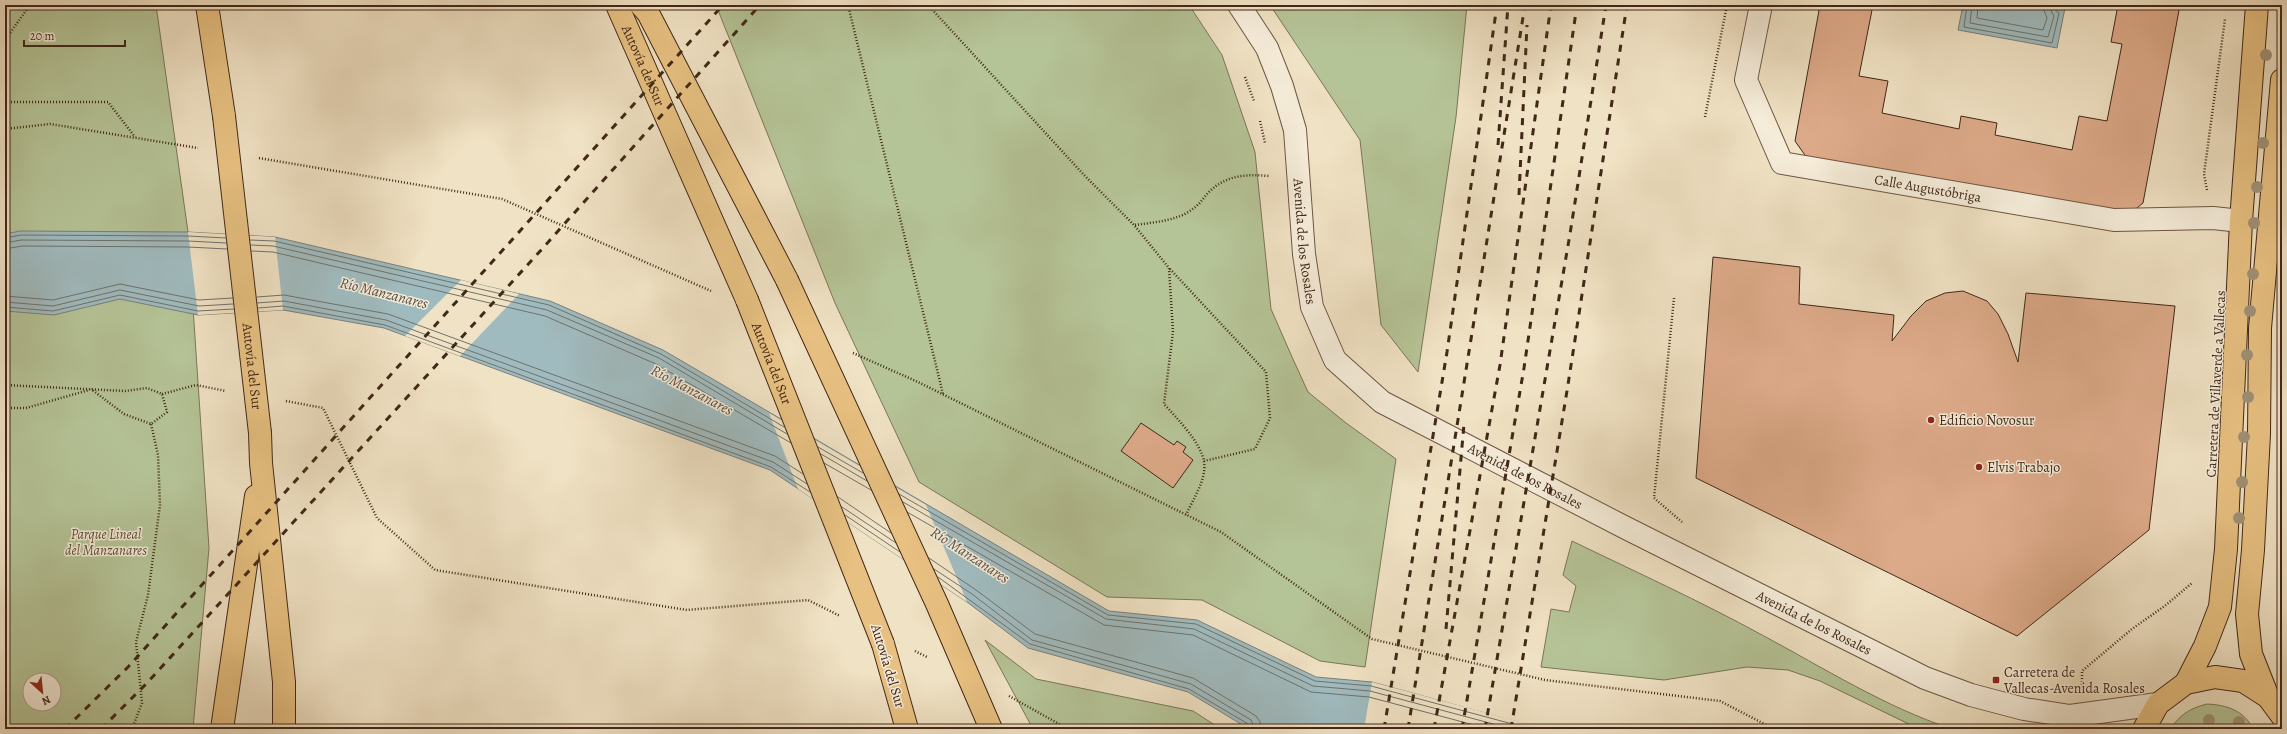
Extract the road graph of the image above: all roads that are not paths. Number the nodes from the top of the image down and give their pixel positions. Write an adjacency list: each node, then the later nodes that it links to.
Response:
1 (207, 5): 9 (main road, Autovía del Sur, bridge)
2 (617, 5): 17 (main road, Autovía del Sur, bridge)
3 (641, 5): 18 (main road, bridge)
4 (1239, 5): 13 (street, Avenida de los Rosales)
5 (1761, 5): 8 (street, Calle Augustóbriga)
6 (2257, 5): 8 (main road, Carretera de Villaverde a Vallecas)
7 (2282, 80): 11 (main road)
8 (2240, 222): 10 (main road, Carretera de Villaverde a Vallecas)
9 (261, 463): 15 (main road); 16 (main road, Autovía del Sur)
10 (2186, 683): 11 (main road); 12 (main road)
11 (2268, 697): 14 (main road)
12 (2158, 704): 13 (street, Avenida de los Rosales); 20 (main road)
13 (2070, 716): 19 (street, Avenida de los Rosales)
14 (2282, 716)
15 (222, 729)
16 (284, 729)
17 (907, 729)
18 (991, 729)
19 (2091, 729)
20 (2144, 729)

